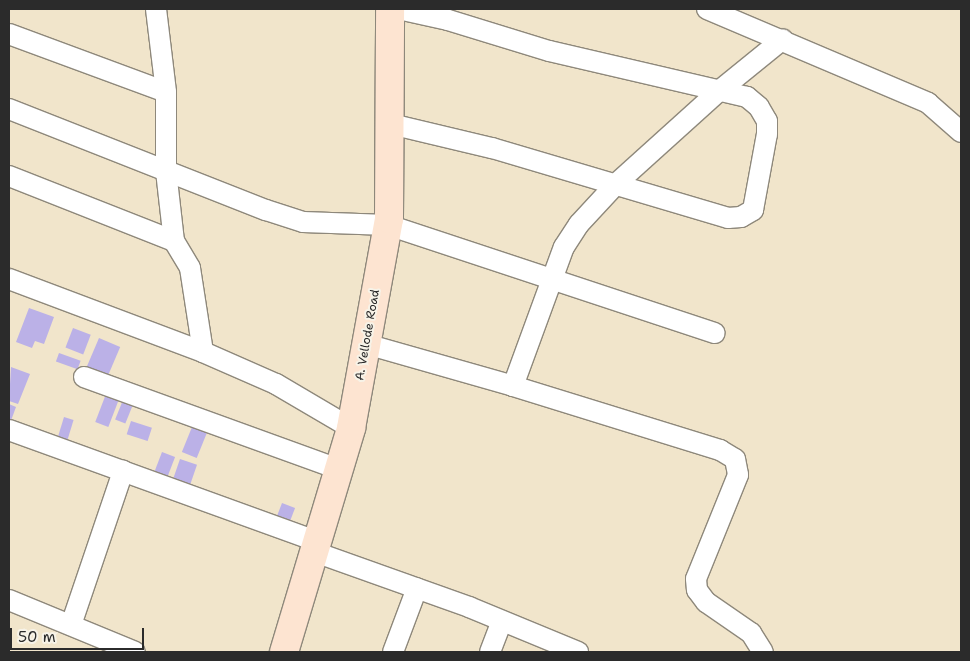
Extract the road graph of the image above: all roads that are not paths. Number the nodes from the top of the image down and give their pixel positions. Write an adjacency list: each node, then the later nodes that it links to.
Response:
1 (156, 9): 8 (street)
2 (390, 9): 10 (main road, A. Vellode Road)
3 (398, 9): 7 (street)
4 (707, 9): 6 (street)
5 (9, 34): 8 (street)
6 (783, 39): 7 (street); 11 (street)
7 (719, 91): 14 (street); 14 (street)
8 (166, 92): 12 (street)
9 (9, 108): 12 (street)
10 (391, 124): 14 (street); 15 (main road, A. Vellode Road)
11 (961, 132)
12 (166, 171): 15 (street); 16 (street)
13 (9, 176): 16 (street)
14 (616, 184): 18 (street)
15 (388, 225): 18 (street); 20 (main road, A. Vellode Road)
16 (174, 241): 21 (street)
17 (9, 279): 21 (street)
18 (553, 280): 19 (street); 23 (street)
19 (715, 333)
20 (366, 344): 23 (street); 24 (main road, A. Vellode Road)
21 (203, 352): 24 (street)
22 (84, 377): 26 (street)
23 (512, 386): 38 (street)
24 (352, 428): 26 (main road, A. Vellode Road)
25 (9, 430): 27 (street)
26 (338, 469): 28 (main road, A. Vellode Road)
27 (123, 471): 28 (street); 32 (street)
28 (314, 546): 29 (street); 34 (main road, A. Vellode Road)
29 (417, 588): 31 (street); 35 (street)
30 (9, 600): 32 (street)
31 (502, 621): 36 (street); 37 (street)
32 (70, 625): 33 (street)
33 (135, 652)
34 (284, 652)
35 (393, 652)
36 (490, 652)
37 (578, 652)
38 (763, 652)

